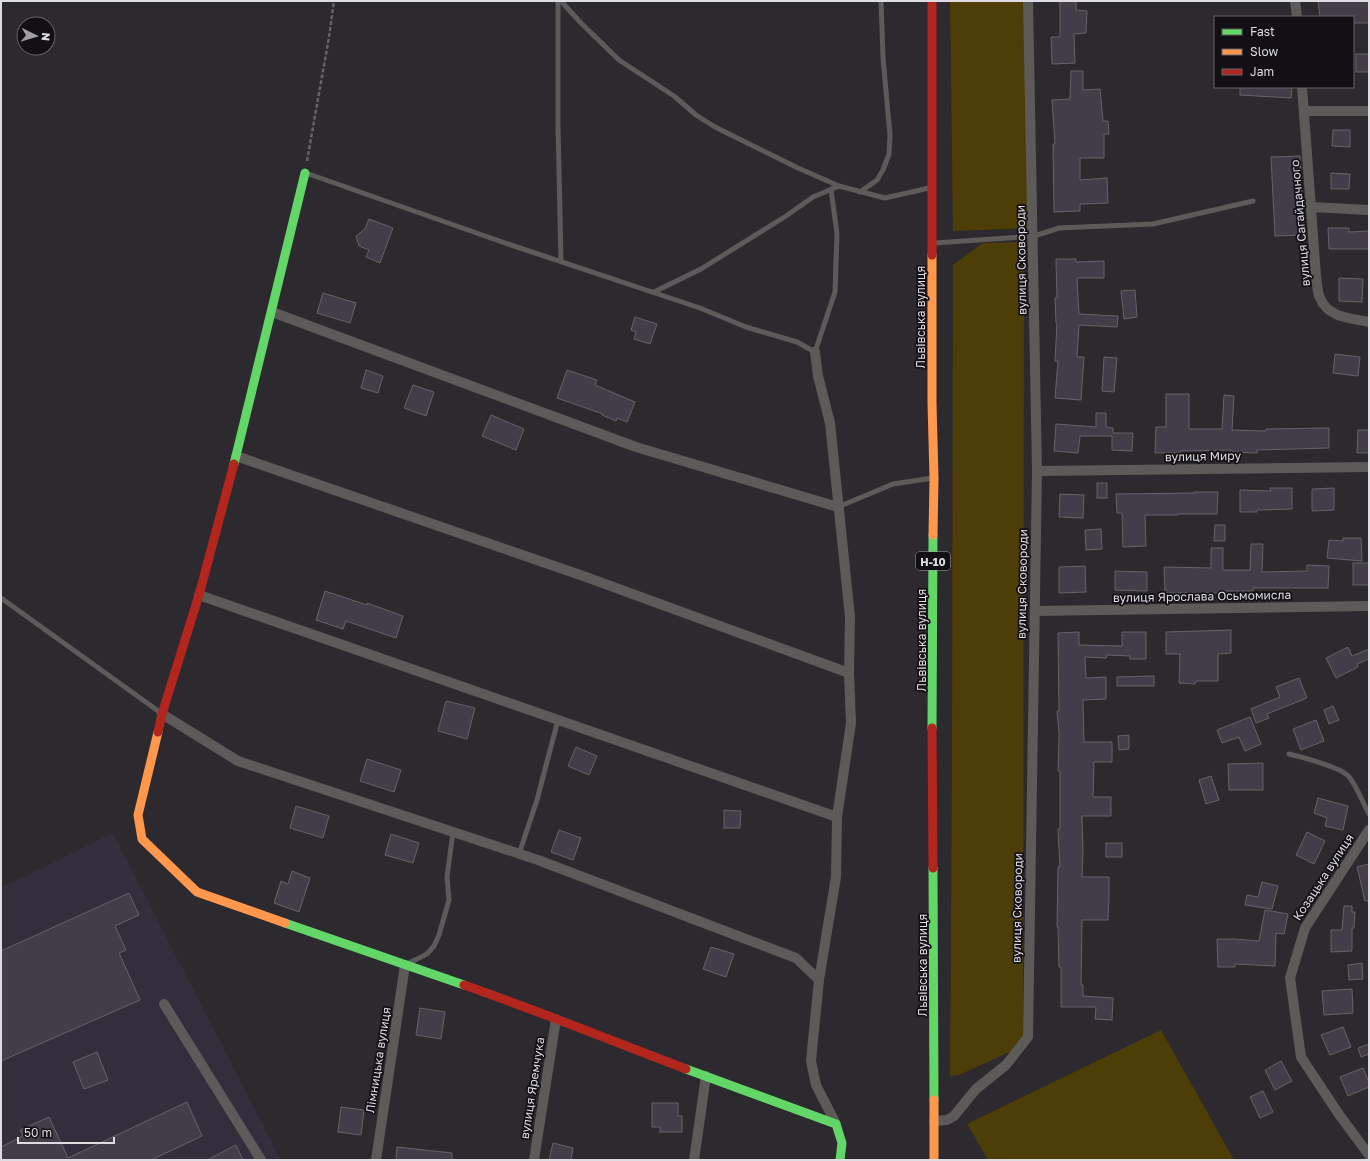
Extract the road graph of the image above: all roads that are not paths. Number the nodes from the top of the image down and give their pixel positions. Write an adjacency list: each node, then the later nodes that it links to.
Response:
1 (559, 1): 11 (lane); 20 (lane)
2 (881, 1): 14 (lane)
3 (932, 1): 12 (street, Львівська вулиця / Н-10)
4 (1028, 1): 18 (street, вулиця Сковороди)
5 (1296, 1): 6 (street)
6 (1297, 16)
7 (1302, 88): 8 (street, вулиця Сагайдачного)
8 (1304, 111): 9 (street); 16 (street, вулиця Сагайдачного)
9 (1369, 111)
10 (305, 173): 20 (lane); 22 (street)
11 (839, 186): 13 (lane); 14 (lane)
12 (932, 188): 14 (lane); 19 (street, Львівська вулиця / Н-10)
13 (831, 189): 21 (lane); 24 (lane)
14 (860, 192)
15 (1253, 201): 18 (lane)
16 (1311, 207): 17 (street); 23 (street, вулиця Сагайдачного)
17 (1369, 210)
18 (1034, 236): 19 (lane); 27 (street, вулиця Сковороди)
19 (932, 243): 28 (street, Львівська вулиця / Н-10)
20 (561, 261): 21 (lane)
21 (654, 292): 24 (lane)
22 (272, 312): 25 (street); 29 (street)
23 (1369, 322)
24 (815, 352): 29 (street)
25 (236, 456): 30 (street); 34 (street)
26 (1369, 467): 27 (street, вулиця Миру)
27 (1037, 470): 33 (street, вулиця Сковороди)
28 (934, 478): 29 (lane); 48 (street, Львівська вулиця / Н-10)
29 (838, 507): 34 (street)
30 (199, 595): 35 (street); 36 (street)
31 (1, 598): 35 (lane)
32 (1369, 606): 33 (street, вулиця Ярослава Осьмомисла)
33 (1035, 611): 48 (street, вулиця Сковороди)
34 (849, 673): 39 (street)
35 (162, 714): 41 (street); 43 (street)
36 (558, 720): 39 (street); 42 (lane)
37 (1289, 754): 38 (lane)
38 (1369, 814)
39 (838, 817): 44 (street)
40 (1369, 830): 50 (street, Козацька вулиця)
41 (453, 832): 42 (street); 43 (lane)
42 (519, 854): 44 (street)
43 (405, 965): 46 (street); 52 (street, Лімницька вулиця)
44 (819, 980): 49 (street)
45 (164, 1004): 51 (street)
46 (556, 1019): 47 (street); 53 (street, вулиця Яремчука)
47 (706, 1076): 49 (street); 54 (street)
48 (934, 1121): 56 (street, Львівська вулиця / Н-10)
49 (836, 1124): 55 (street)
50 (1367, 1150)
51 (261, 1160)
52 (376, 1160)
53 (534, 1160)
54 (694, 1160)
55 (840, 1160)
56 (934, 1160)

